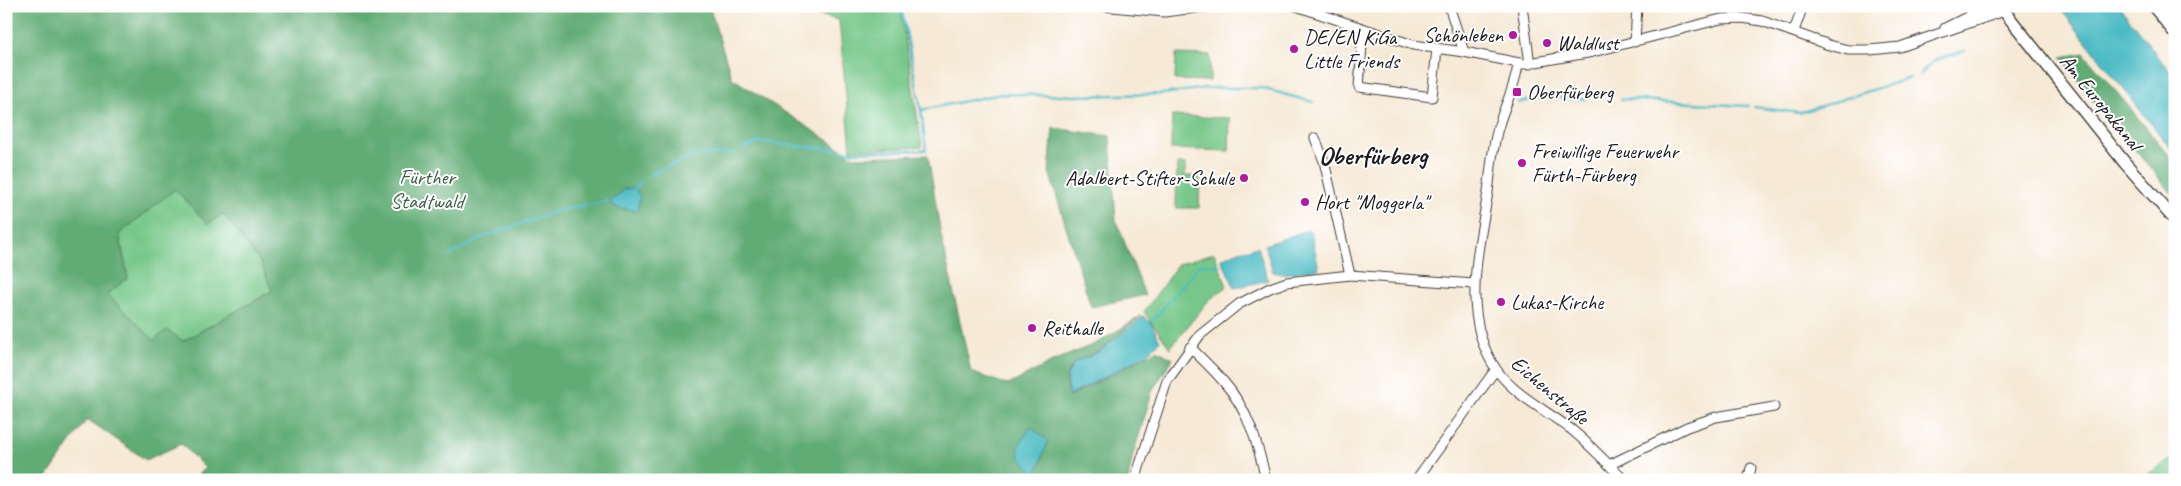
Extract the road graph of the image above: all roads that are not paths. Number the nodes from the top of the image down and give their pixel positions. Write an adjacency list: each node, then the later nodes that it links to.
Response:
1 (1102, 6): 11 (street)
2 (1212, 6): 11 (street)
3 (1296, 6): 14 (street)
4 (1450, 6): 21 (street)
5 (1522, 6): 23 (street)
6 (1638, 6): 19 (street)
7 (1803, 6): 17 (street)
8 (1989, 6): 18 (street)
9 (2156, 6): 16 (highway)
10 (2172, 6): 13 (highway)
11 (1176, 9)
12 (2002, 9): 18 (street); 25 (street, Am Europakanal)
13 (2175, 10)
14 (1322, 11): 15 (street)
15 (1363, 30): 20 (street); 20 (street)
16 (2175, 30)
17 (1794, 31): 18 (street); 19 (street)
18 (1927, 38)
19 (1635, 42): 23 (street)
20 (1437, 49): 21 (street)
21 (1464, 52): 22 (street)
22 (1518, 64): 23 (street); 27 (street, Eichenstraße)
23 (1530, 64)
24 (1315, 138): 26 (street)
25 (2175, 220)
26 (1350, 275): 27 (street); 28 (street)
27 (1474, 284): 29 (street, Eichenstraße)
28 (1190, 347): 33 (street); 34 (street)
29 (1496, 369): 31 (street, Eichenstraße); 35 (street)
30 (1774, 407): 31 (street)
31 (1610, 465): 36 (street, Eichenstraße)
32 (1751, 468): 37 (street)
33 (1135, 480)
34 (1266, 480)
35 (1416, 480)
36 (1624, 480)
37 (1748, 480)

